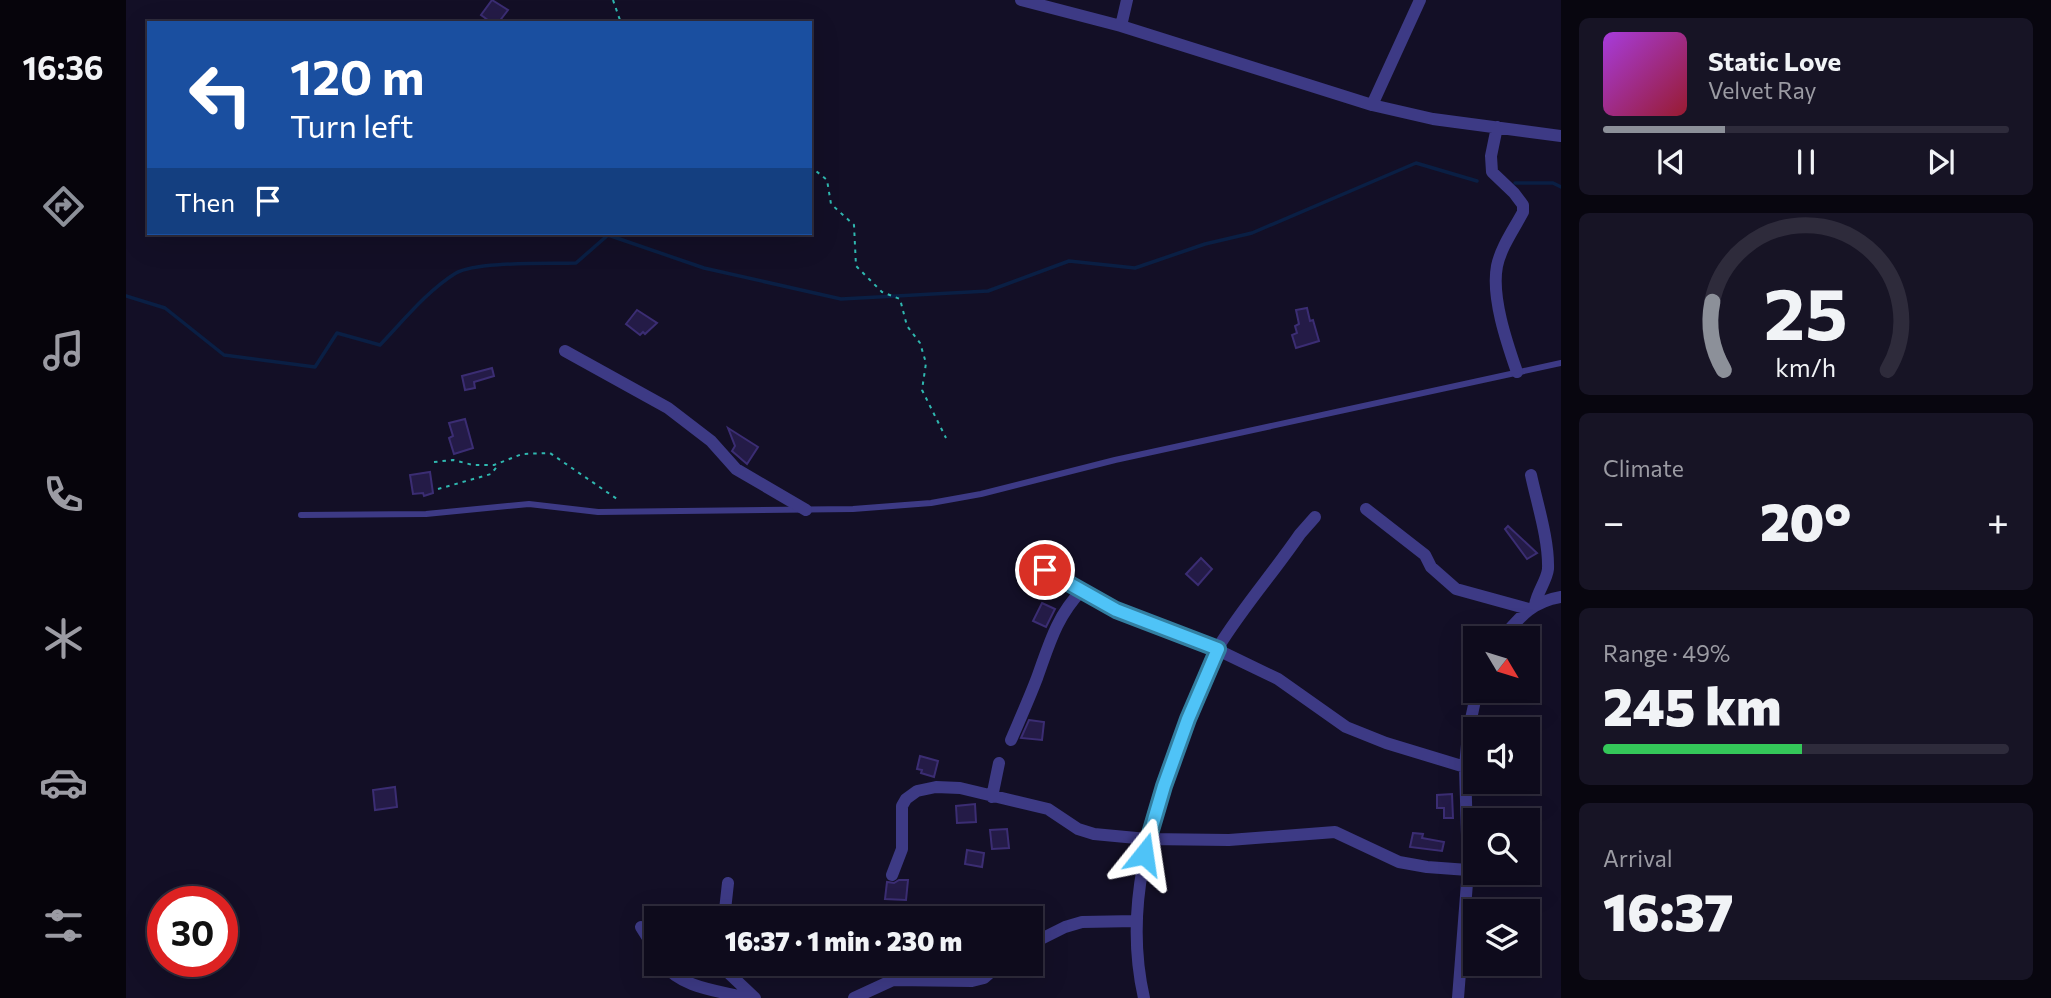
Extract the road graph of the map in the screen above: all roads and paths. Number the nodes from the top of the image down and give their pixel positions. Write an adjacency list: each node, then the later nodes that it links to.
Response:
1 (613, 0): 5 (path)
2 (1021, 0): 6 (street)
3 (1127, 0): 6 (street)
4 (1420, 0): 7 (street)
5 (620, 21)
6 (1121, 26): 7 (street)
7 (1372, 105): 8 (street)
8 (1497, 127): 9 (street); 13 (street)
9 (1561, 136)
10 (812, 168): 14 (path)
11 (565, 351): 21 (street)
12 (1561, 363): 13 (lane)
13 (1517, 372): 21 (lane)
14 (946, 438)
15 (433, 461): 16 (path)
16 (500, 463): 18 (path); 19 (path)
17 (1531, 475): 27 (street)
18 (438, 488)
19 (623, 504)
20 (1366, 509): 27 (street)
21 (806, 510): 22 (lane)
22 (301, 515)
23 (1315, 517): 29 (street)
24 (1034, 563): 25 (street)
25 (1082, 590): 29 (street); 30 (street)
26 (1561, 597): 27 (street)
27 (1532, 607): 28 (street)
28 (1514, 626)
29 (1218, 649): 32 (street); 34 (street)
30 (1011, 740)
31 (999, 763): 33 (street)
32 (1463, 765)
33 (992, 796): 34 (street); 36 (street)
34 (1147, 839): 35 (street); 40 (street)
35 (1463, 870)
36 (892, 875)
37 (728, 883): 39 (street)
38 (1467, 885): 51 (street)
39 (725, 906)
40 (1136, 921): 43 (street); 50 (street)
41 (642, 927): 42 (street)
42 (644, 930)
43 (1043, 938)
44 (675, 976): 47 (street)
45 (732, 976): 48 (street)
46 (986, 976): 49 (street)
47 (747, 998)
48 (755, 998)
49 (854, 998)
50 (1144, 998)
51 (1458, 998)

